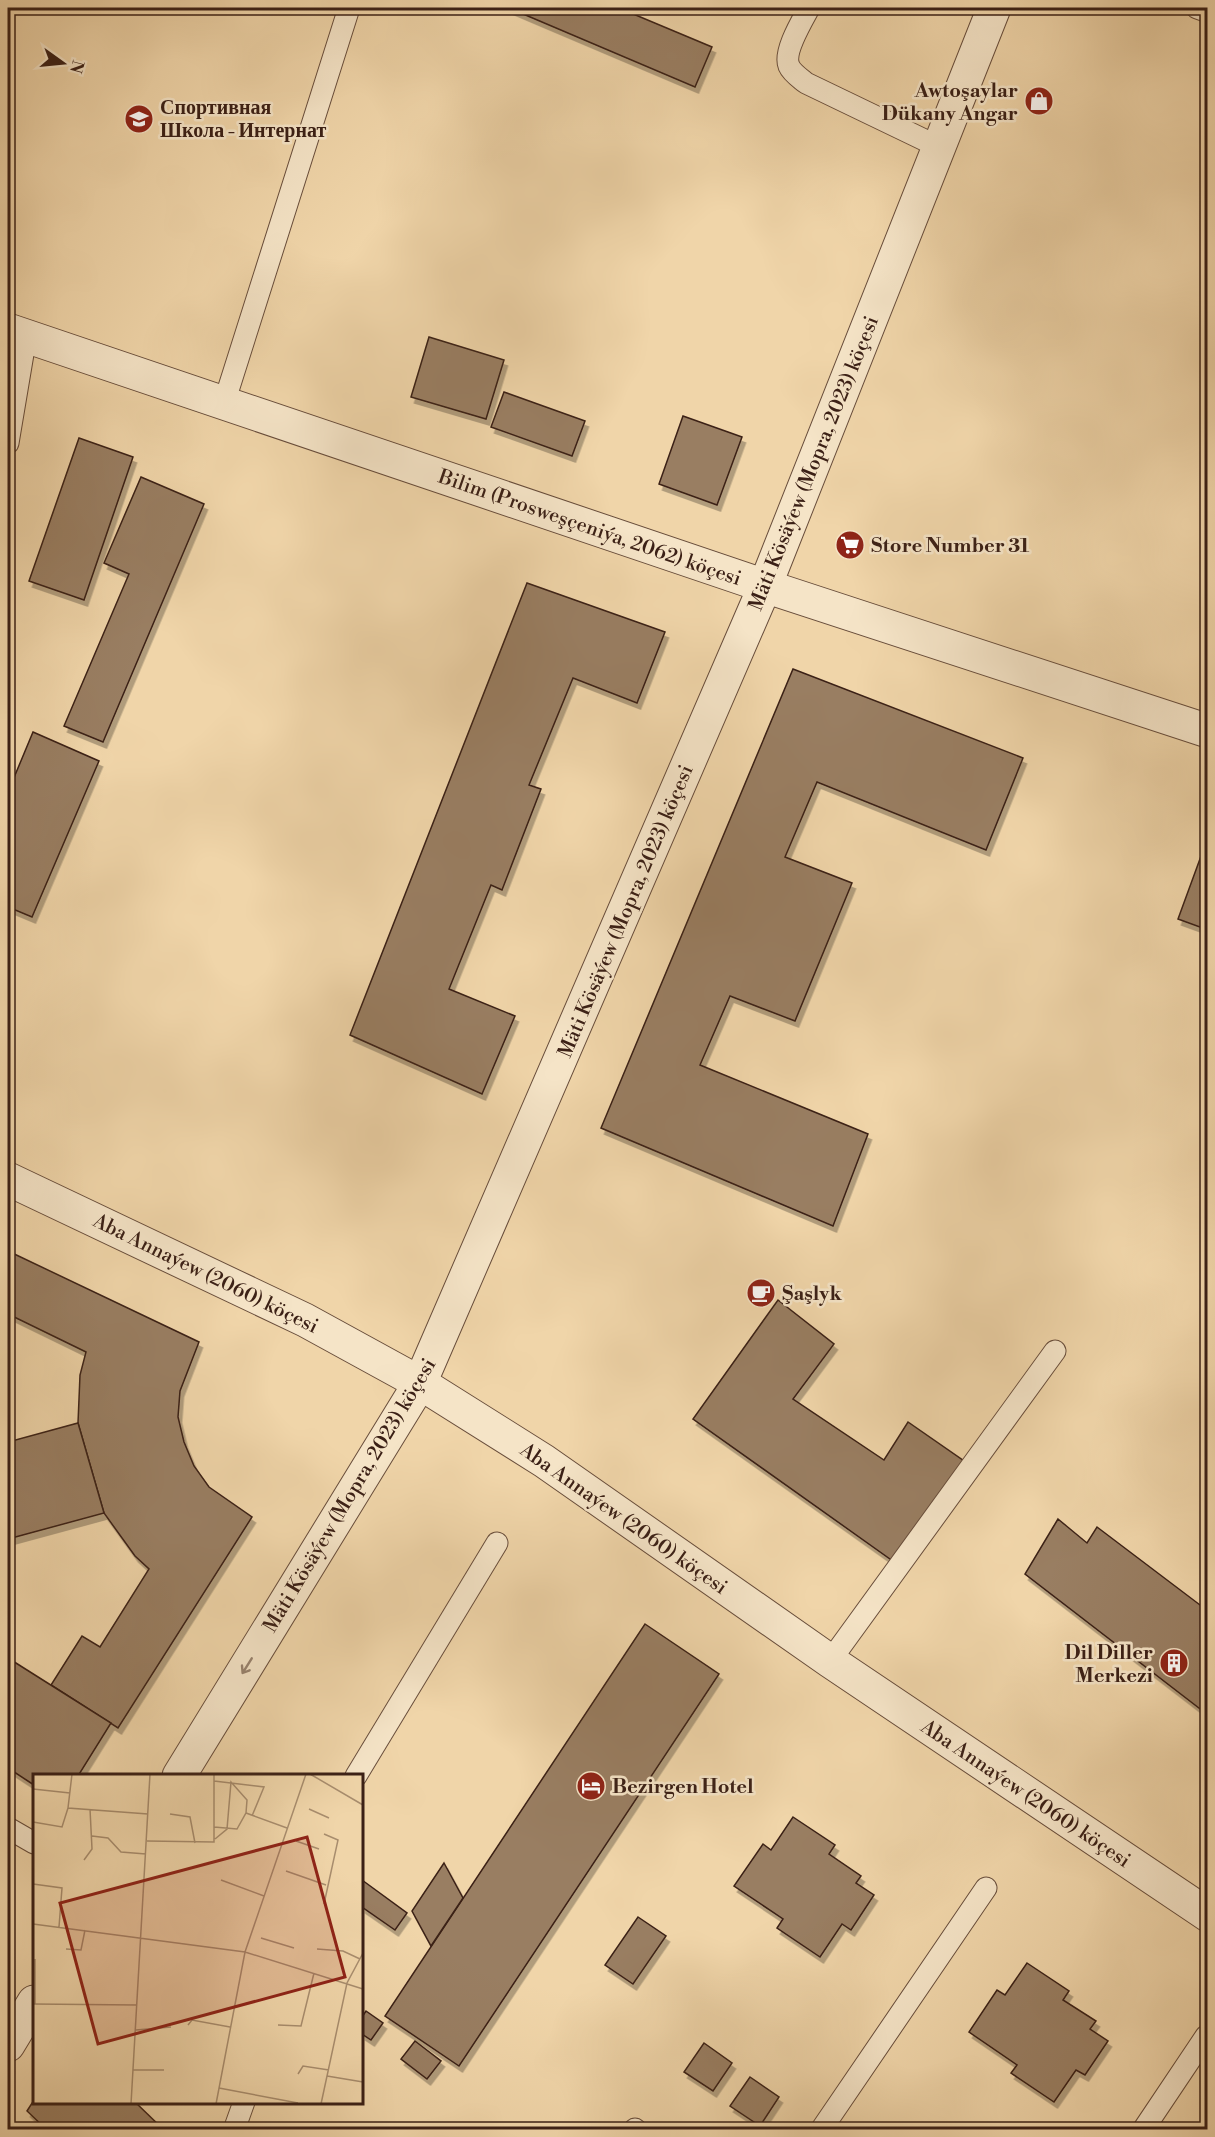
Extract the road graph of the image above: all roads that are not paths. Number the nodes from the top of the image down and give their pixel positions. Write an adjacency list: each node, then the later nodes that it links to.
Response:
1 (349, 8): 8 (lane)
2 (809, 8): 6 (lane)
3 (994, 8): 6 (street, Mäti Kösäýew (Mopra, 2023) köçesi)
4 (1197, 8): 5 (lane)
5 (1208, 12)
6 (939, 147): 10 (street, Mäti Kösäýew (Mopra, 2023) köçesi)
7 (17, 333): 8 (street, Bilim (Prosweşçeniýa, 2062) köçesi); 9 (lane)
8 (224, 403): 10 (street, Bilim (Prosweşçeniýa, 2062) köçesi)
9 (8, 443)
10 (765, 586): 11 (street, Bilim (Prosweşçeniýa, 2062) köçesi); 14 (street, Mäti Kösäýew (Mopra, 2023) köçesi)
11 (1208, 731)
12 (8, 1179): 14 (street, Aba Annaýew (2060) köçesi)
13 (1055, 1351): 16 (lane)
14 (420, 1383): 16 (street, Aba Annaýew (2060) köçesi); 17 (street, Mäti Kösäýew (Mopra, 2023) köçesi, one-way to 17)
15 (497, 1543): 18 (lane)
16 (830, 1661): 22 (street, Aba Annaýew (2060) köçesi)
17 (180, 1774)
18 (357, 1774)
19 (8, 1828): 20 (lane)
20 (33, 1842)
21 (986, 1888): 28 (lane)
22 (1208, 1916)
23 (33, 2004): 25 (street)
24 (1206, 2036): 29 (lane)
25 (8, 2045)
26 (244, 2104): 27 (lane)
27 (234, 2130)
28 (821, 2130)
29 (1143, 2130)

